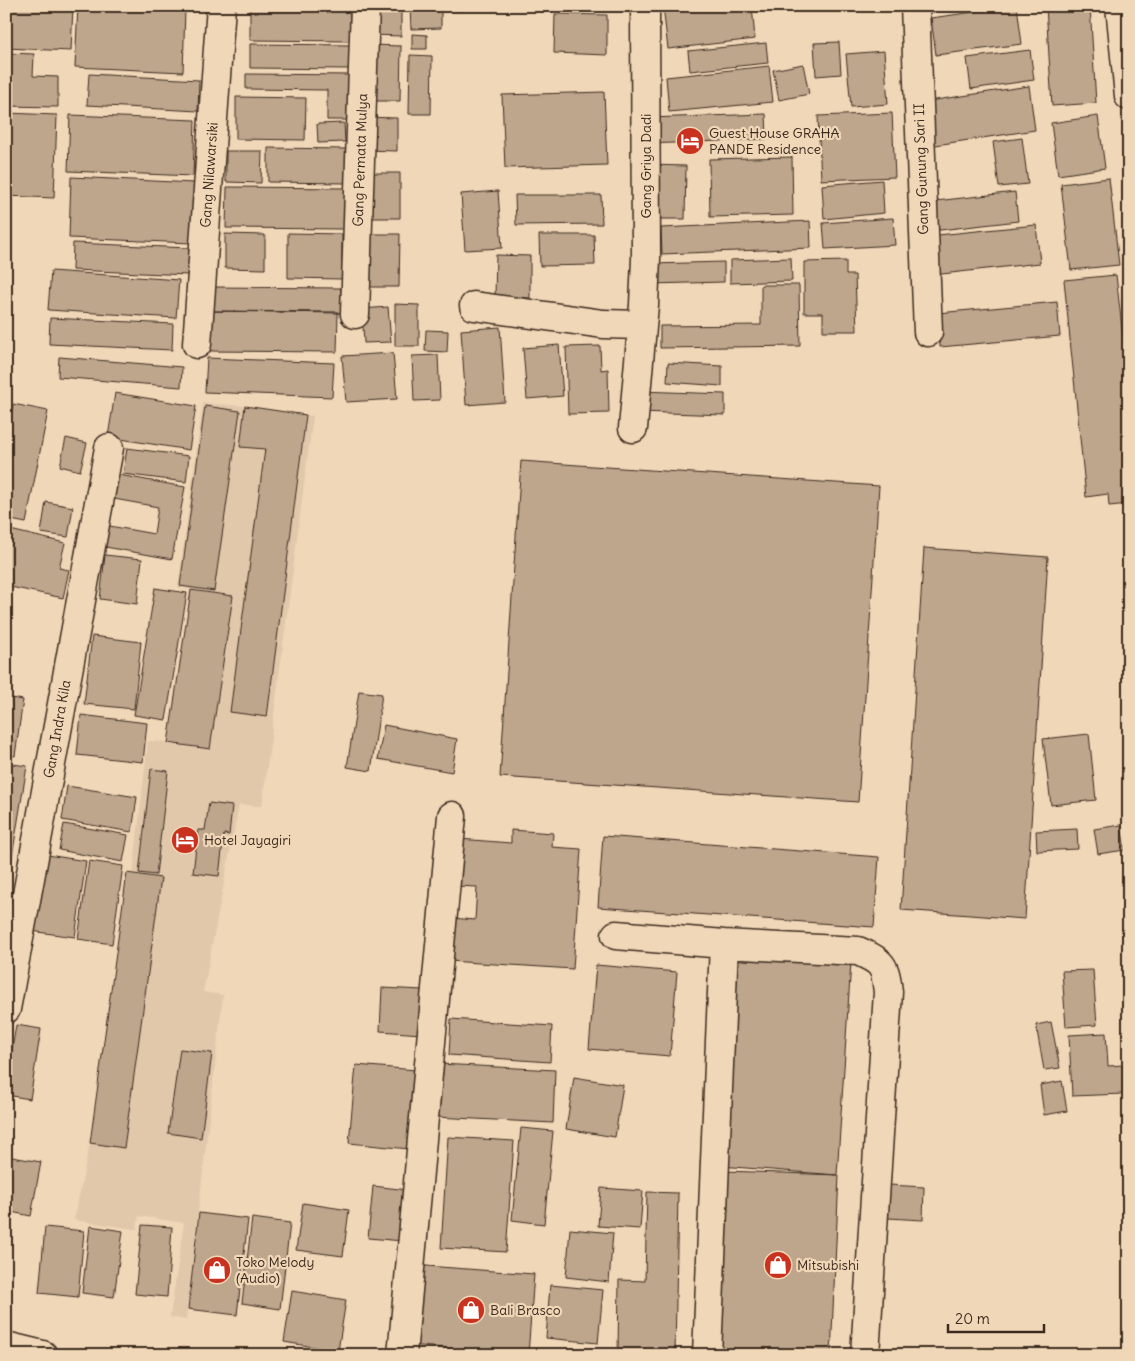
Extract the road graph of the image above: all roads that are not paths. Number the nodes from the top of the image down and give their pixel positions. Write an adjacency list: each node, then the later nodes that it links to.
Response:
1 (221, 6): 11 (main road, Gang Nilawarsiki)
2 (365, 6): 8 (main road, Gang Permata Mulya)
3 (644, 6): 9 (main road, Gang Griya Dadi)
4 (915, 6): 10 (main road, Gang Gunung Sari II)
5 (1120, 6): 6 (main road)
6 (1129, 96)
7 (474, 306): 9 (main road)
8 (354, 314)
9 (641, 326): 12 (main road, Gang Griya Dadi)
10 (928, 332)
11 (197, 344)
12 (633, 428)
13 (108, 448): 17 (main road, Gang Indra Kila)
14 (452, 816): 20 (main road)
15 (616, 935): 16 (main road)
16 (724, 944): 21 (main road); 22 (main road)
17 (6, 1009)
18 (6, 1346): 19 (main road)
19 (43, 1355)
20 (402, 1355)
21 (707, 1355)
22 (864, 1355)

